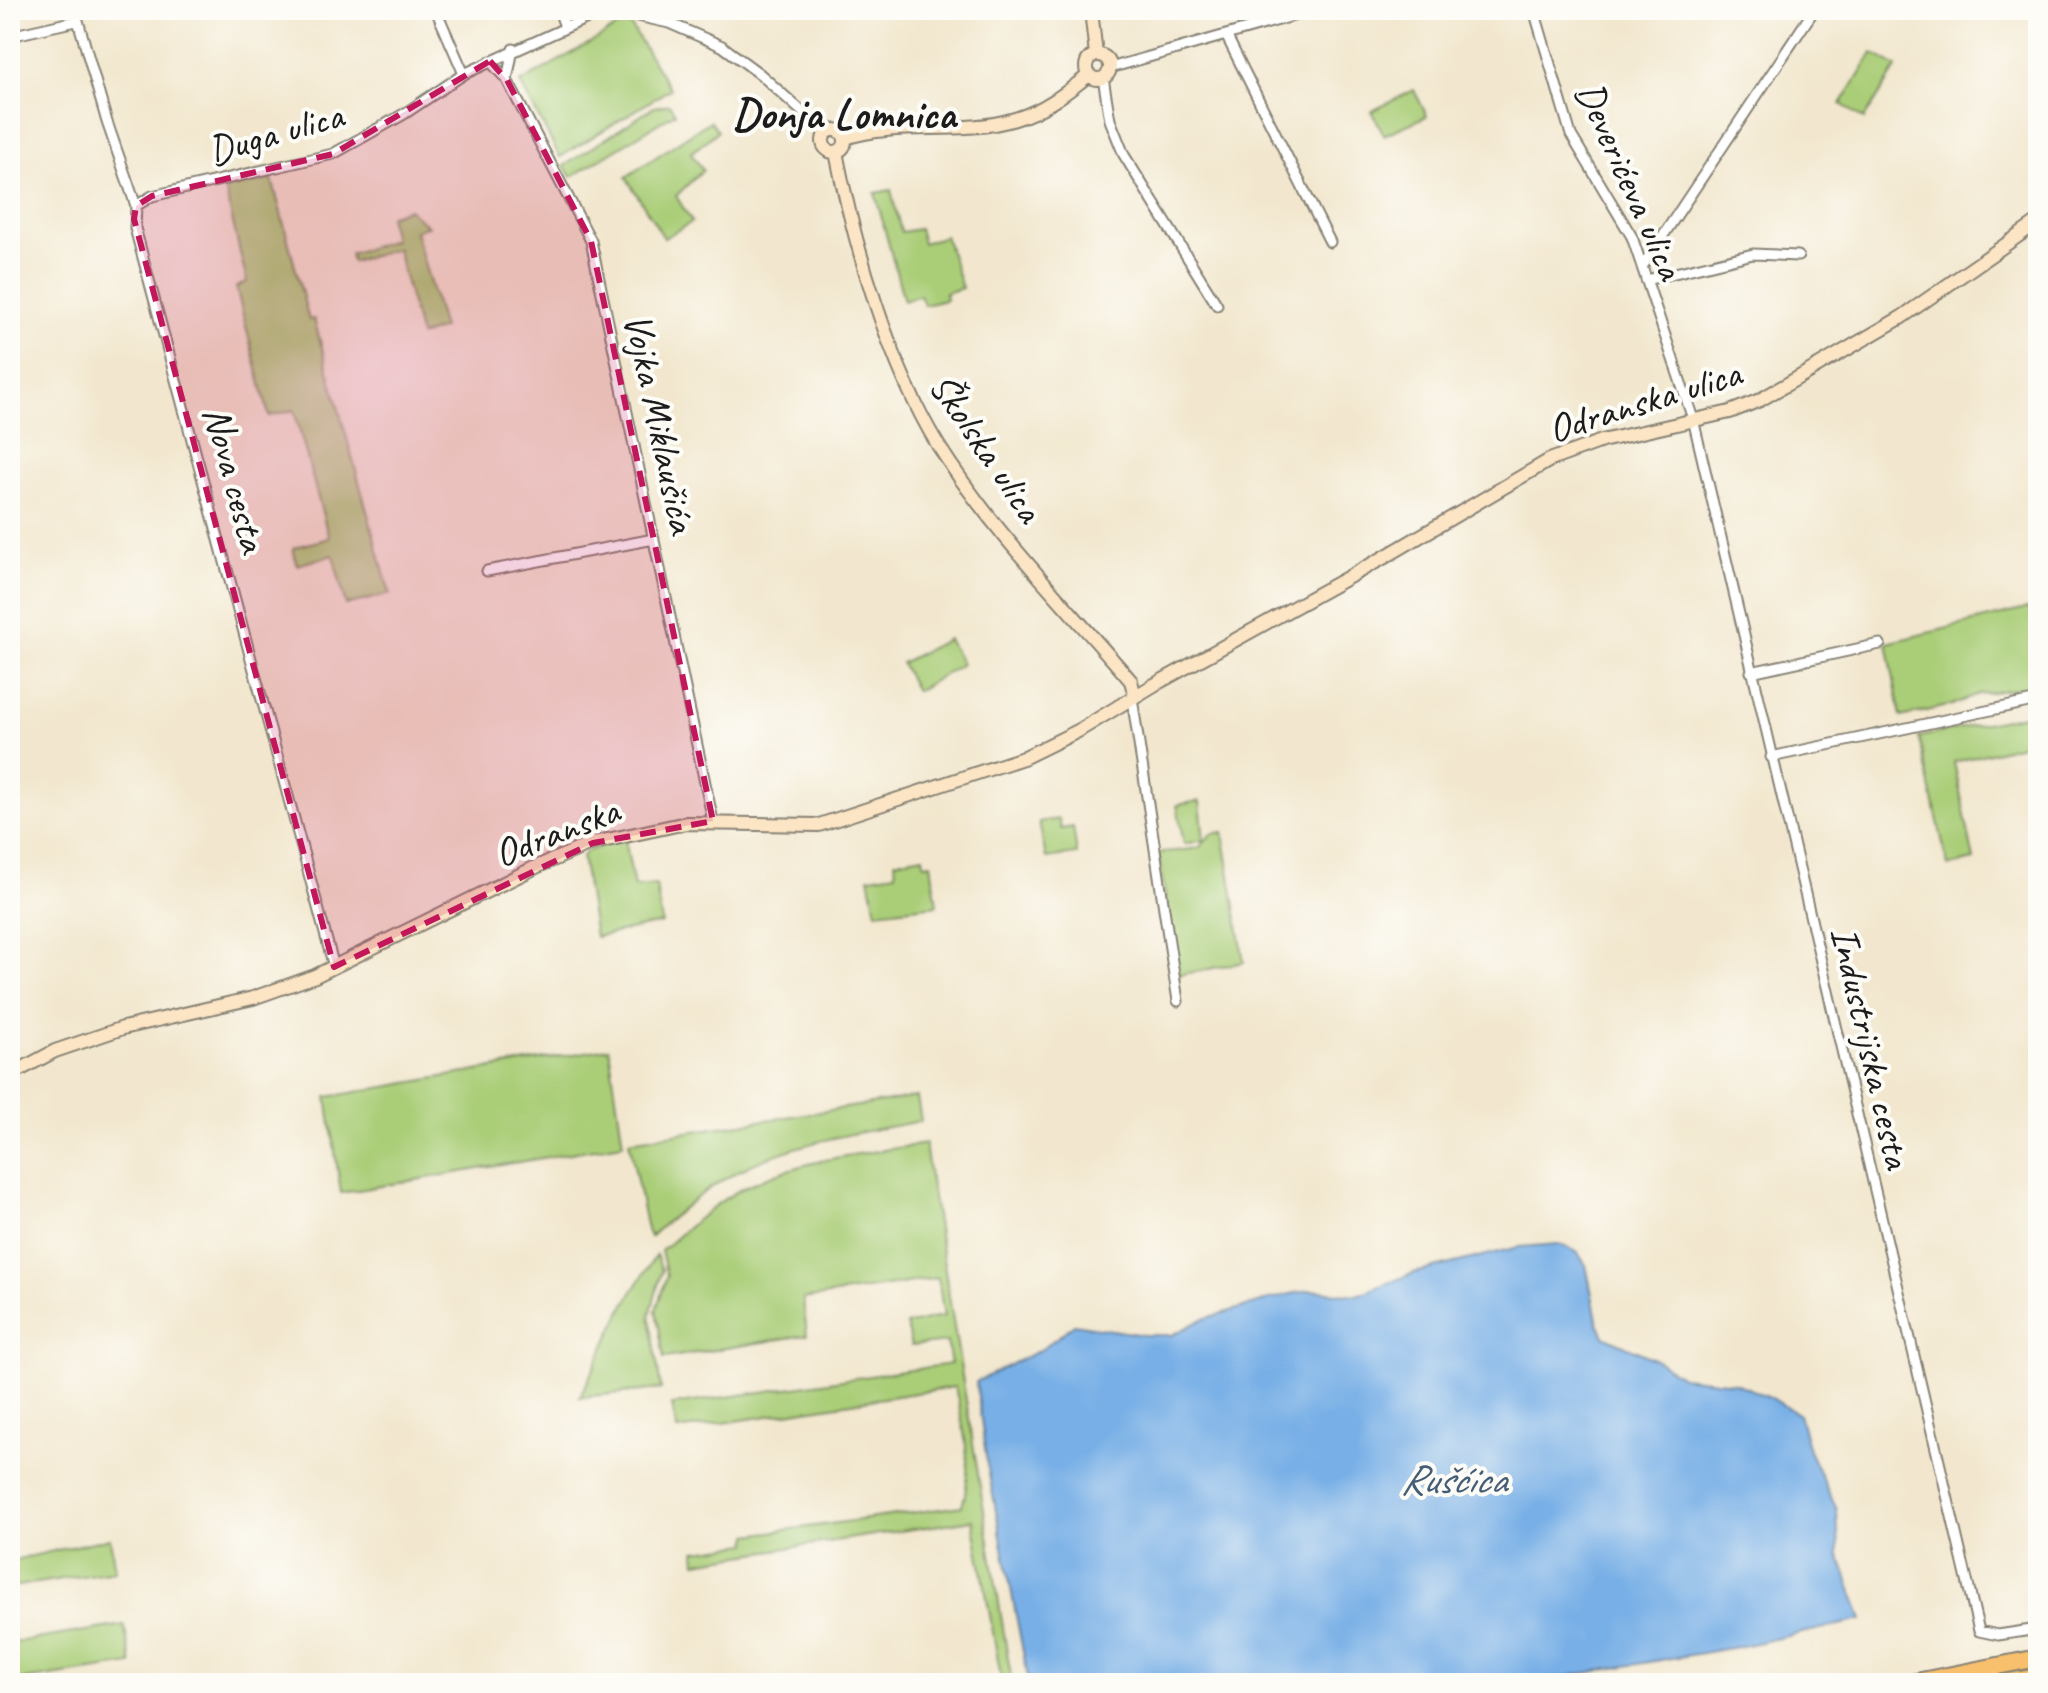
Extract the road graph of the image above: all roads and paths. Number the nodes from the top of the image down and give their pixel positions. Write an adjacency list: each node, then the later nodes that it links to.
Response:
1 (436, 10): 16 (street)
2 (559, 10): 9 (street)
3 (1091, 10): 13 (street)
4 (1314, 10): 11 (street)
5 (1534, 10): 26 (street, Deverićeva ulica)
6 (1814, 10): 26 (street)
7 (588, 14): 9 (street, Duga ulica); 19 (street, Školska ulica)
8 (76, 15): 10 (street); 22 (street, Nova cesta)
9 (565, 27): 12 (street, Duga ulica)
10 (10, 36)
11 (1227, 37): 15 (street); 24 (street)
12 (513, 49): 14 (street, Duga ulica); 18 (street)
13 (1096, 55): 15 (street); 17 (street)
14 (490, 61): 16 (street, Duga ulica); 18 (street, Vojka Miklaušića)
15 (1107, 73): 17 (street); 28 (street)
16 (464, 74): 22 (street, Duga ulica)
17 (1089, 75): 20 (street)
18 (507, 80): 30 (street, Vojka Miklaušića)
19 (826, 133): 20 (street, Školska ulica); 21 (street, Školska ulica)
20 (845, 138): 21 (street)
21 (836, 152): 34 (street, Školska ulica)
22 (136, 206): 38 (street, Nova cesta)
23 (2038, 222): 29 (street, Odranska ulica)
24 (1330, 242)
25 (1798, 256): 27 (street)
26 (1642, 267): 27 (street, Deverićeva ulica)
27 (1646, 280): 29 (street, Deverićeva ulica)
28 (1217, 305)
29 (1693, 419): 33 (street, Industrijska cesta); 34 (street, Odranska ulica)
30 (654, 539): 31 (street); 37 (street, Vojka Miklaušića)
31 (487, 571)
32 (1880, 644): 33 (street)
33 (1751, 672): 36 (street, Industrijska cesta)
34 (1133, 697): 37 (street, Odranska); 39 (street)
35 (2038, 700): 36 (street)
36 (1771, 757): 41 (street, Industrijska cesta)
37 (713, 821): 38 (street, Odranska)
38 (334, 967): 40 (street, Odranska)
39 (1178, 1001)
40 (10, 1075)
41 (2038, 1629)
42 (2038, 1658): 44 (highway)
43 (2038, 1677): 45 (highway)
44 (1911, 1683)
45 (2004, 1683)

